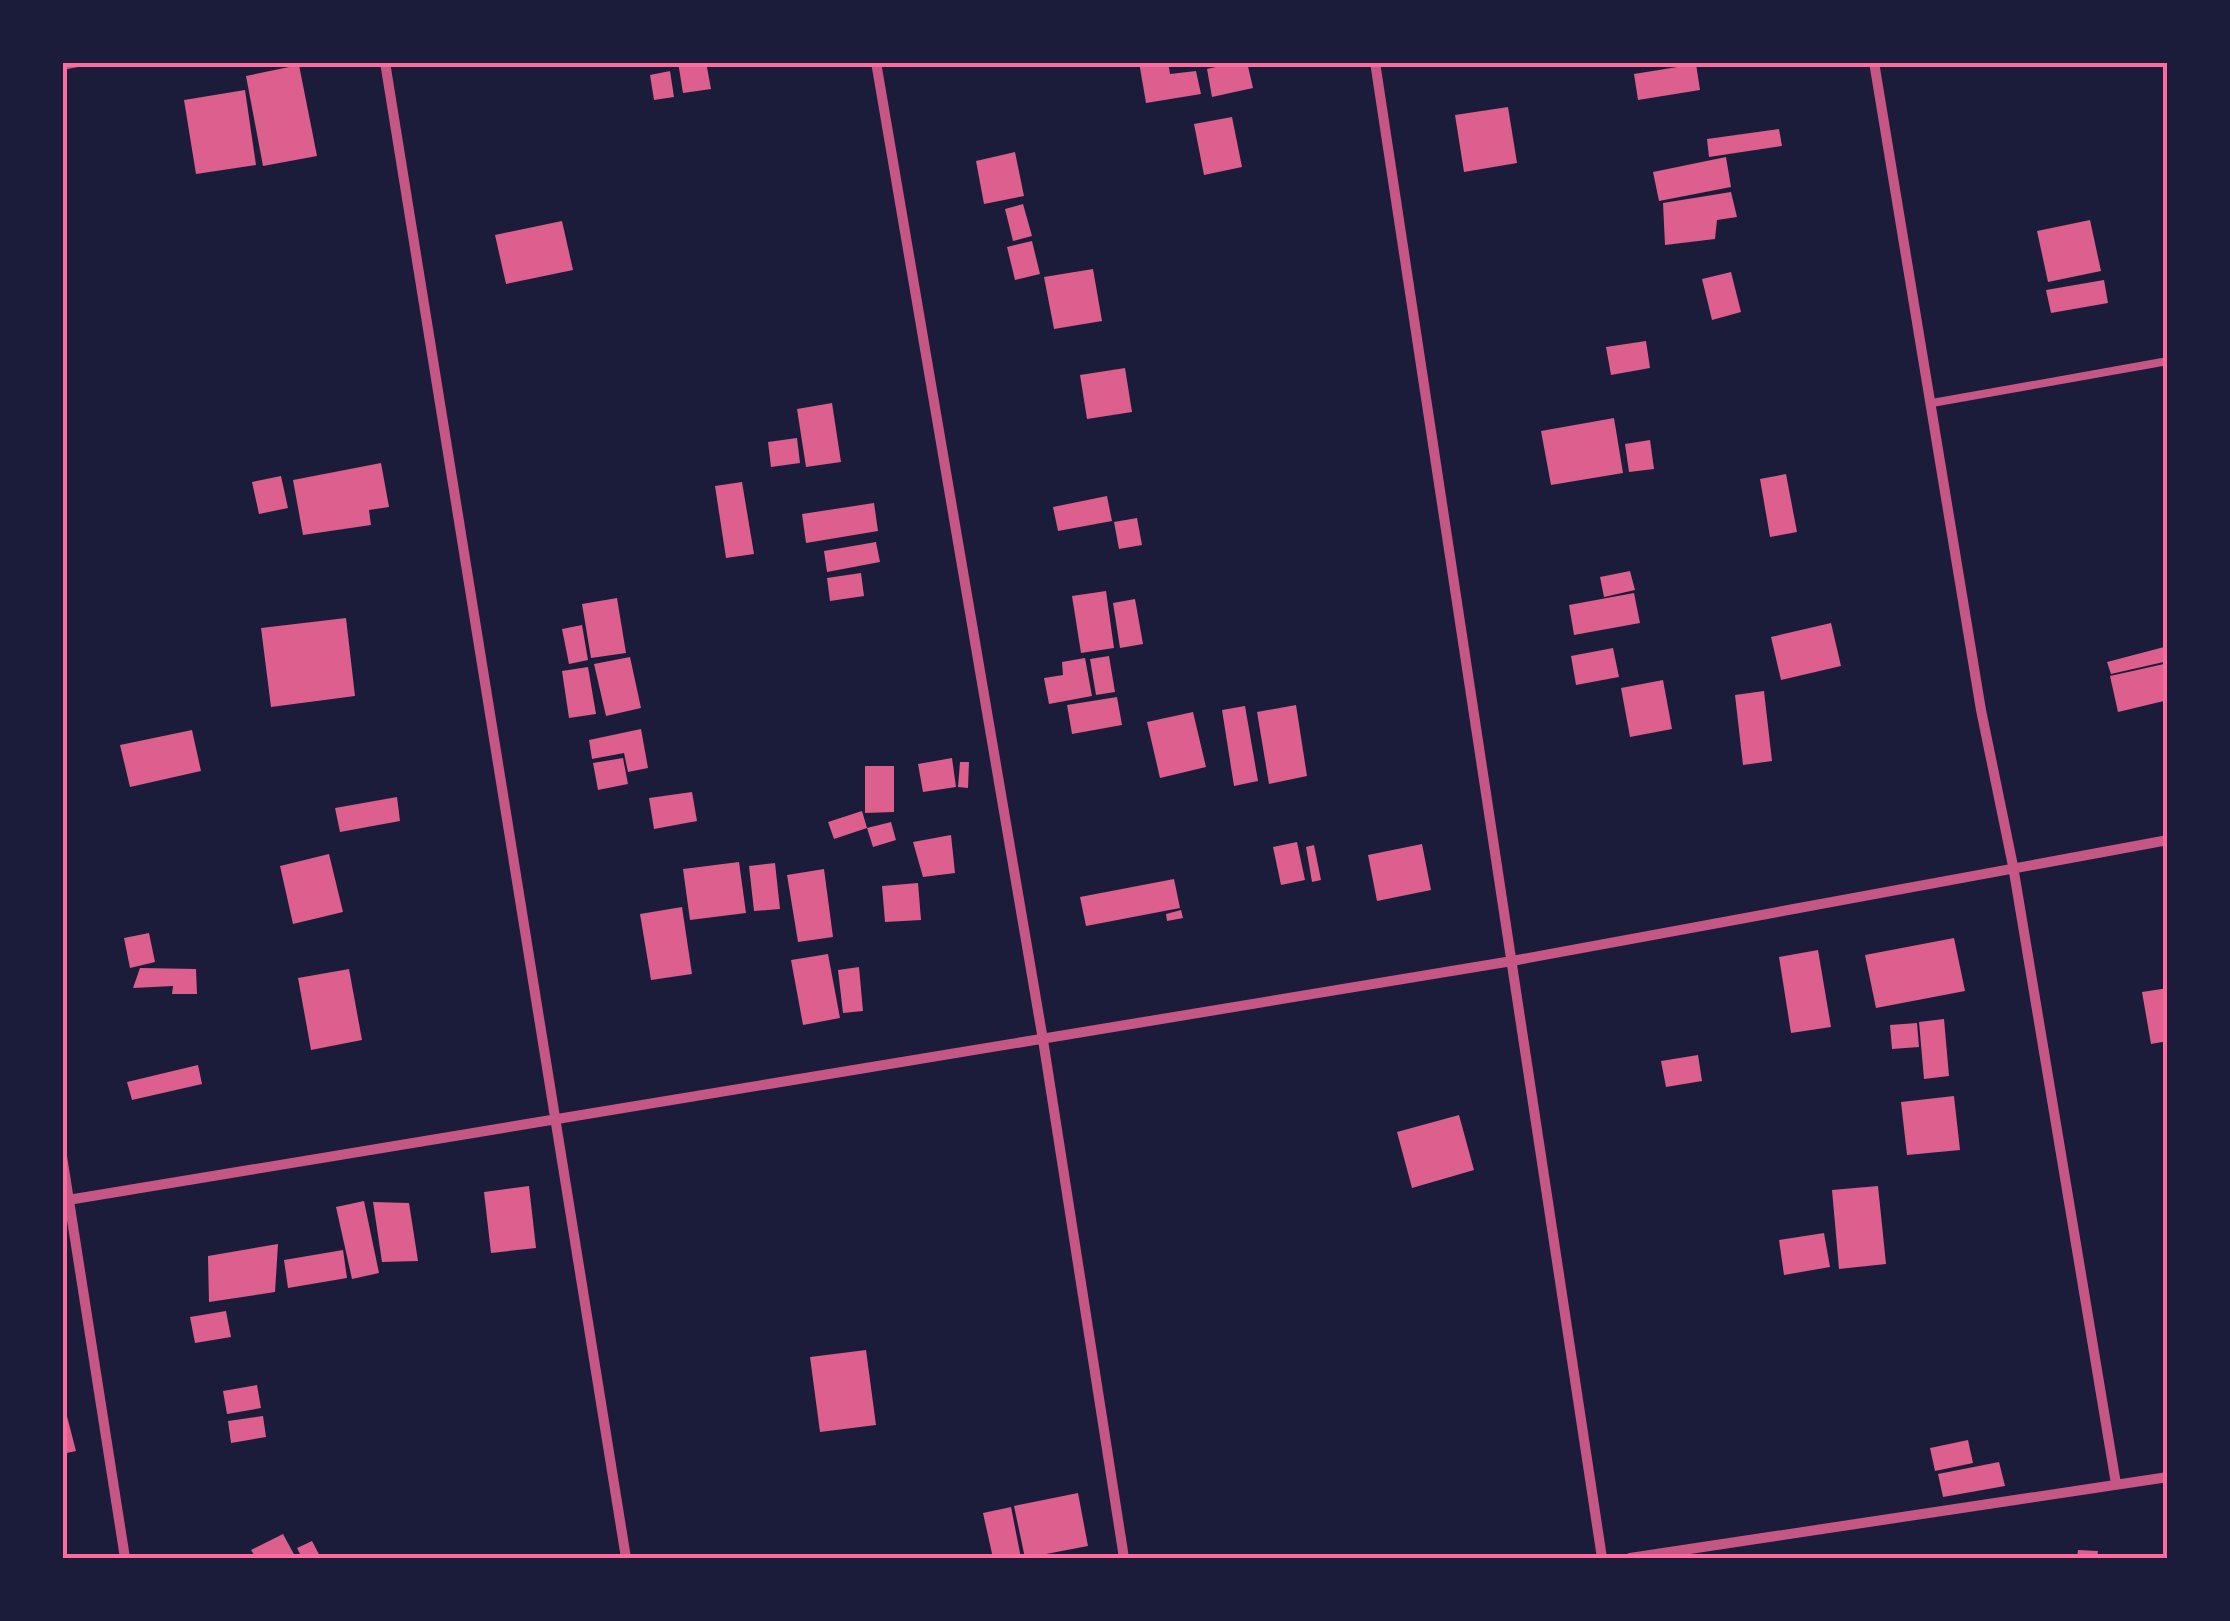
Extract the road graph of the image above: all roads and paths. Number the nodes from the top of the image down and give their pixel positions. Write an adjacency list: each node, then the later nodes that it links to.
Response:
1 (77, 62): 6 (street)
2 (384, 62): 13 (street)
3 (876, 62): 12 (street)
4 (1375, 62): 11 (street)
5 (1874, 62): 8 (street)
6 (62, 65)
7 (2168, 362): 8 (lane)
8 (1932, 403): 10 (street)
9 (2168, 840): 10 (street)
10 (2013, 866): 11 (street); 17 (street)
11 (1512, 961): 12 (street); 21 (street)
12 (1043, 1040): 13 (street); 20 (street)
13 (557, 1119): 15 (street); 19 (street)
14 (62, 1156): 15 (street)
15 (67, 1200): 18 (street)
16 (2168, 1477): 17 (street)
17 (2116, 1484): 22 (street)
18 (125, 1558)
19 (626, 1558)
20 (1124, 1558)
21 (1602, 1558)
22 (1630, 1558)

